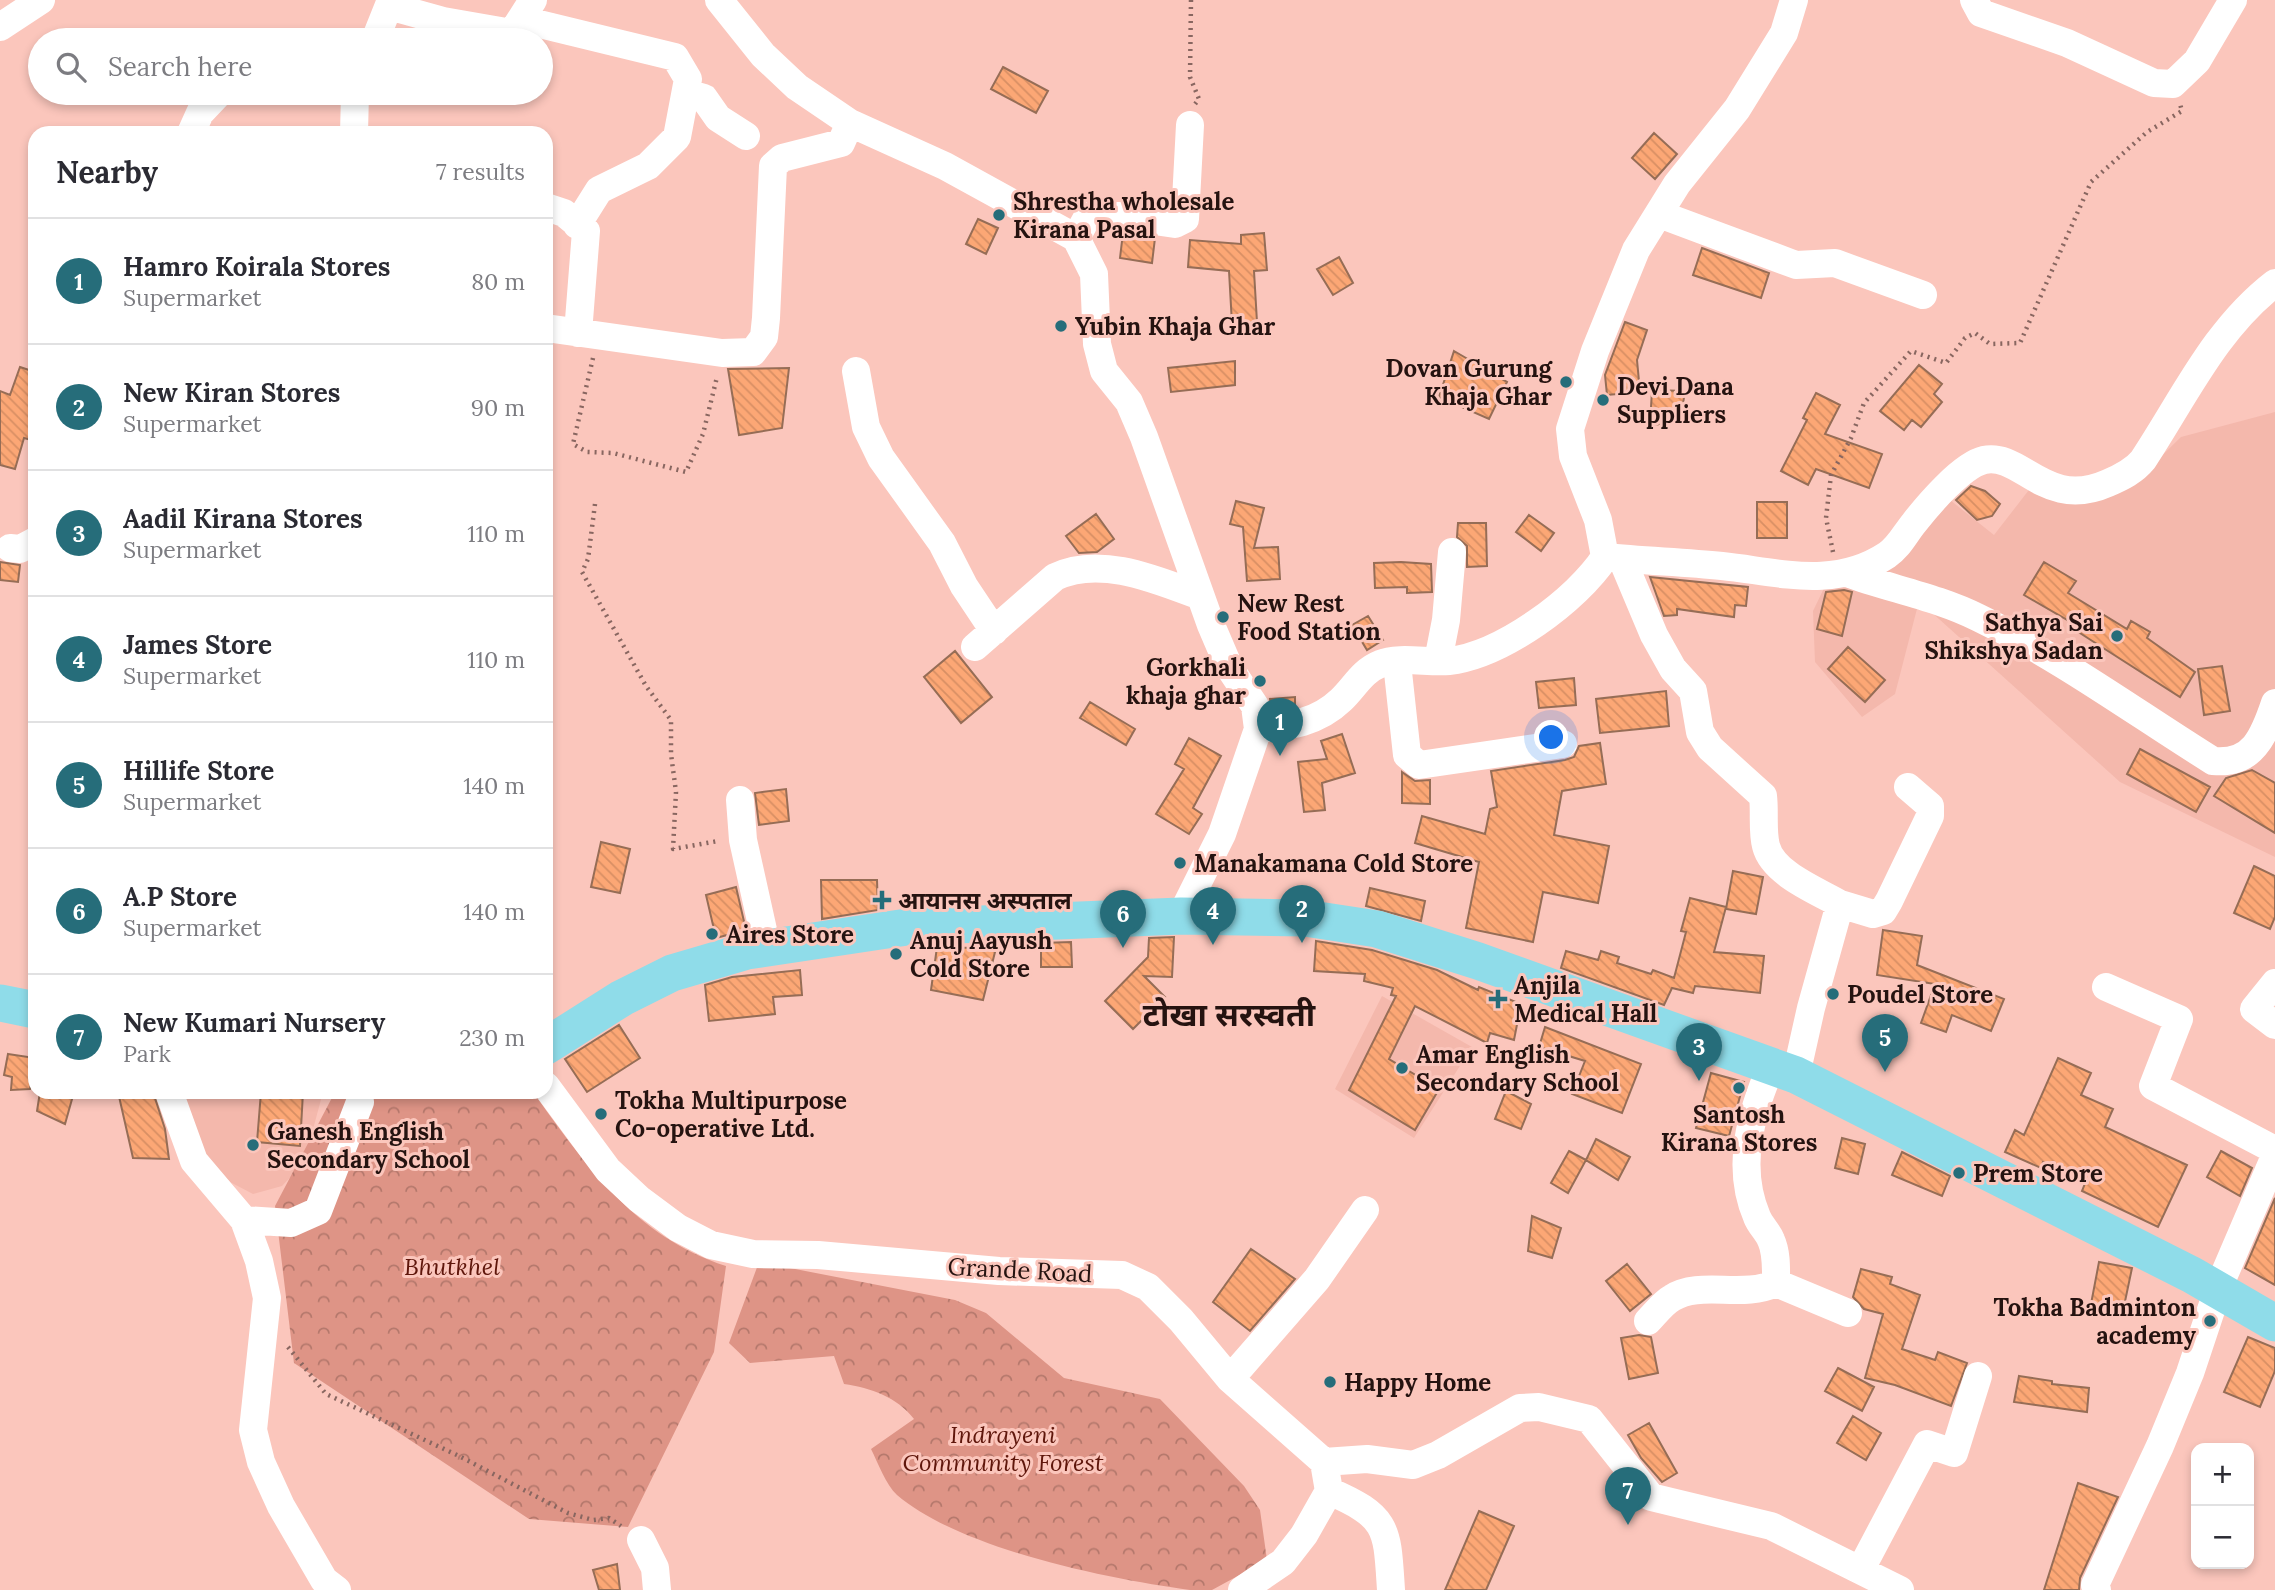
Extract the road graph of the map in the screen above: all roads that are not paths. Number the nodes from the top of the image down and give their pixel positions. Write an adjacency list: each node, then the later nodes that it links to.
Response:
1 (41, 0): 8 (street)
2 (719, 0): 15 (street)
3 (1794, 0): 21 (street)
4 (1974, 0): 5 (street)
5 (2233, 0)
6 (390, 3): 9 (street); 10 (street)
7 (528, 10): 11 (street); 12 (street)
8 (0, 27)
9 (380, 28)
10 (483, 28)
11 (515, 28)
12 (686, 93): 19 (street); 22 (street)
13 (208, 105): 17 (street)
14 (355, 105): 18 (street)
15 (850, 123): 23 (street); 27 (street)
16 (1190, 125): 23 (street)
17 (194, 126)
18 (354, 126)
19 (746, 136)
20 (553, 210): 22 (street)
21 (1659, 214): 25 (street); 30 (street)
22 (577, 225): 27 (street)
23 (1076, 239): 32 (street)
24 (2275, 283): 31 (street)
25 (1923, 295)
26 (553, 329): 27 (street)
27 (588, 334)
28 (856, 371): 32 (street)
29 (1452, 552): 33 (street)
30 (1613, 558): 31 (street); 33 (street); 40 (street)
31 (1843, 574): 35 (street)
32 (1200, 596): 36 (street)
33 (1438, 661): 34 (street)
34 (1397, 663): 36 (street); 37 (street)
35 (2275, 704)
36 (1258, 729): 41 (street)
37 (1563, 744)
38 (1908, 787): 40 (street)
39 (740, 800): 42 (street)
40 (1840, 904): 49 (street)
41 (1181, 916): 42 (main road); 49 (main road)
42 (767, 948): 48 (main road)
43 (2275, 983): 47 (street)
44 (2106, 987): 53 (street)
45 (0, 1003): 46 (main road)
46 (28, 1009)
47 (2275, 1025)
48 (553, 1042)
49 (1784, 1070): 57 (street); 58 (main road)
50 (553, 1095): 63 (street, Grande Road)
51 (172, 1099): 56 (street)
52 (360, 1102): 56 (street)
53 (2275, 1150)
54 (2275, 1156): 58 (street)
55 (1365, 1210): 63 (street)
56 (244, 1220): 68 (street)
57 (1776, 1283): 59 (street); 60 (street)
58 (2218, 1289): 61 (main road); 73 (street)
59 (1849, 1313)
60 (1648, 1321)
61 (2275, 1323)
62 (1978, 1376): 67 (street)
63 (1230, 1379): 64 (street, Grande Road)
64 (1324, 1462): 65 (street); 67 (street)
65 (1329, 1491): 70 (street); 71 (street)
66 (640, 1540): 69 (street)
67 (1861, 1569): 72 (street)
68 (337, 1590)
69 (657, 1590)
70 (1242, 1590)
71 (1391, 1590)
72 (1900, 1590)
73 (2097, 1590)

